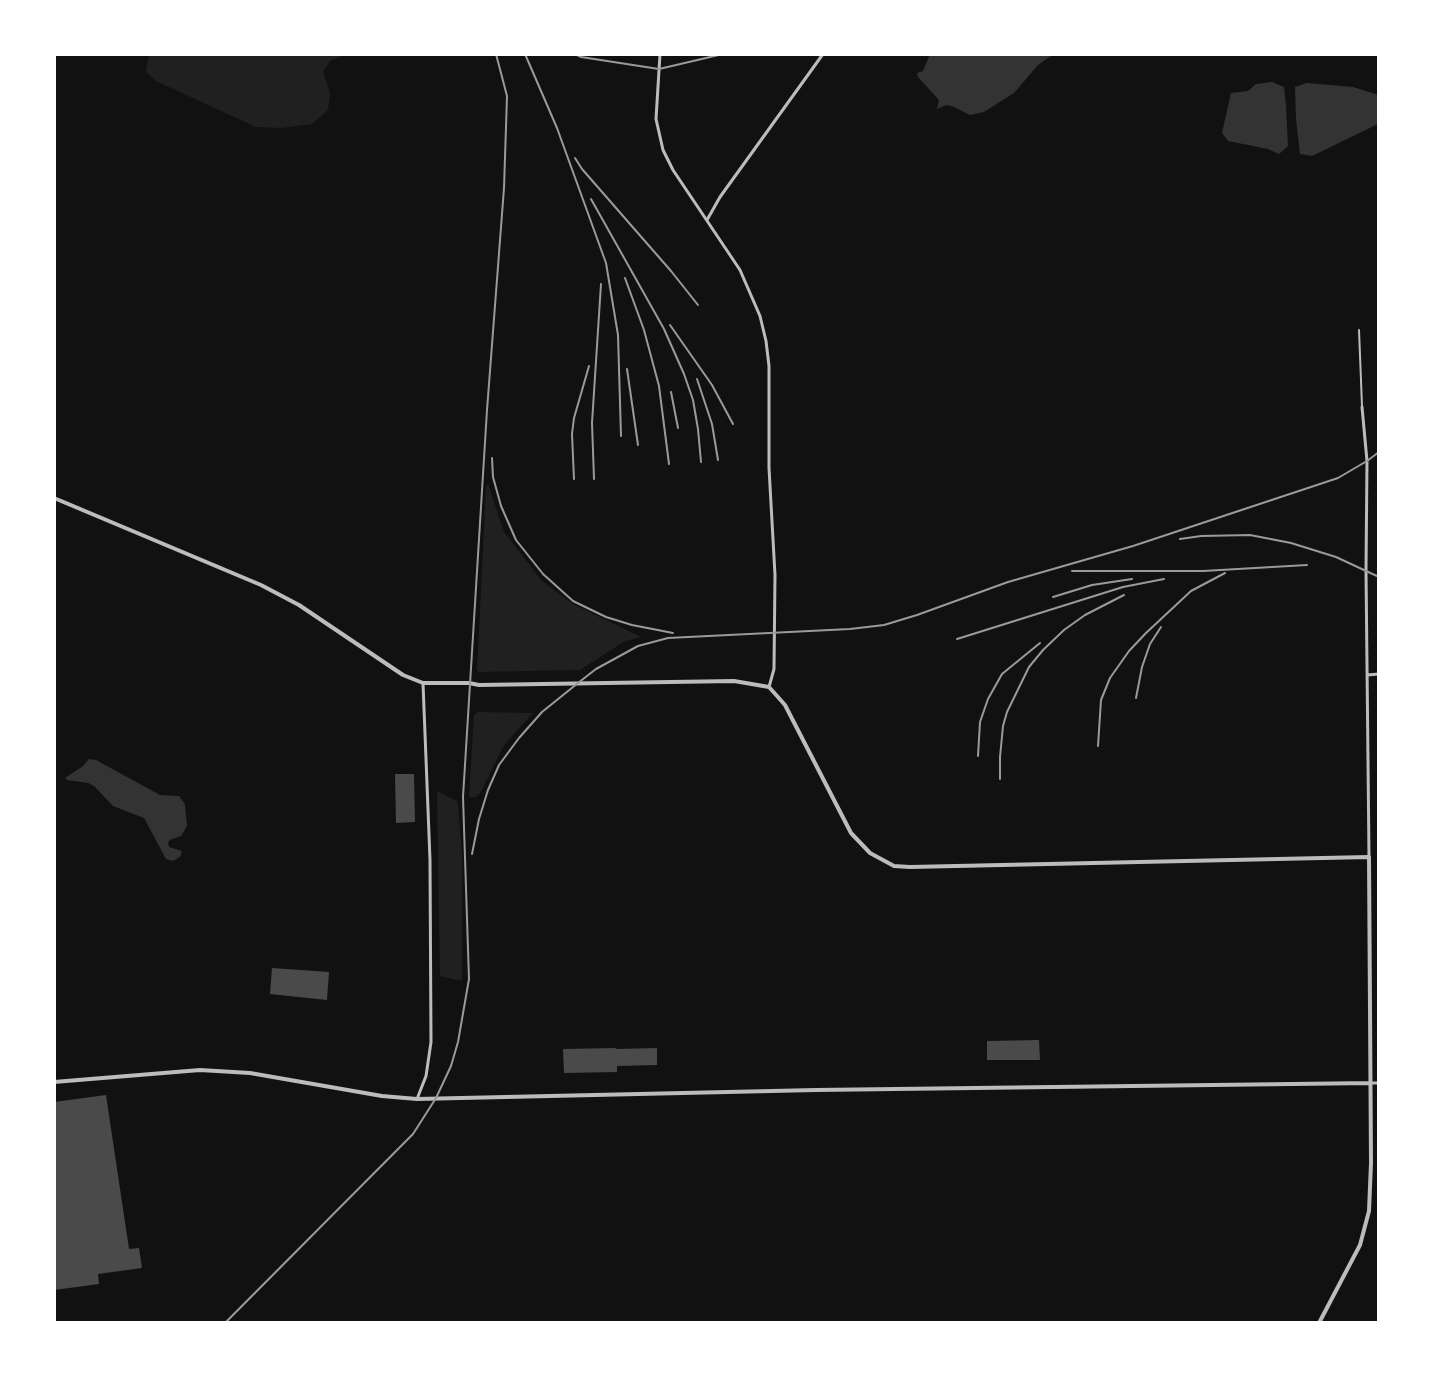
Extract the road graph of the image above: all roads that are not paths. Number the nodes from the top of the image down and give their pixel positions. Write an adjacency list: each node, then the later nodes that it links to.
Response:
1 (660, 54): 3 (street)
2 (823, 54): 3 (street)
3 (707, 220): 10 (street)
4 (1359, 330): 5 (lane)
5 (1362, 407): 8 (street)
6 (54, 498): 9 (street)
7 (1379, 674): 8 (street)
8 (1367, 675): 11 (street)
9 (423, 683): 10 (street); 15 (street)
10 (769, 687): 11 (street)
11 (1369, 857): 13 (street)
12 (54, 1082): 15 (street)
13 (1371, 1083): 14 (street); 15 (street); 16 (street)
14 (1379, 1083)
15 (417, 1099)
16 (1319, 1323)

